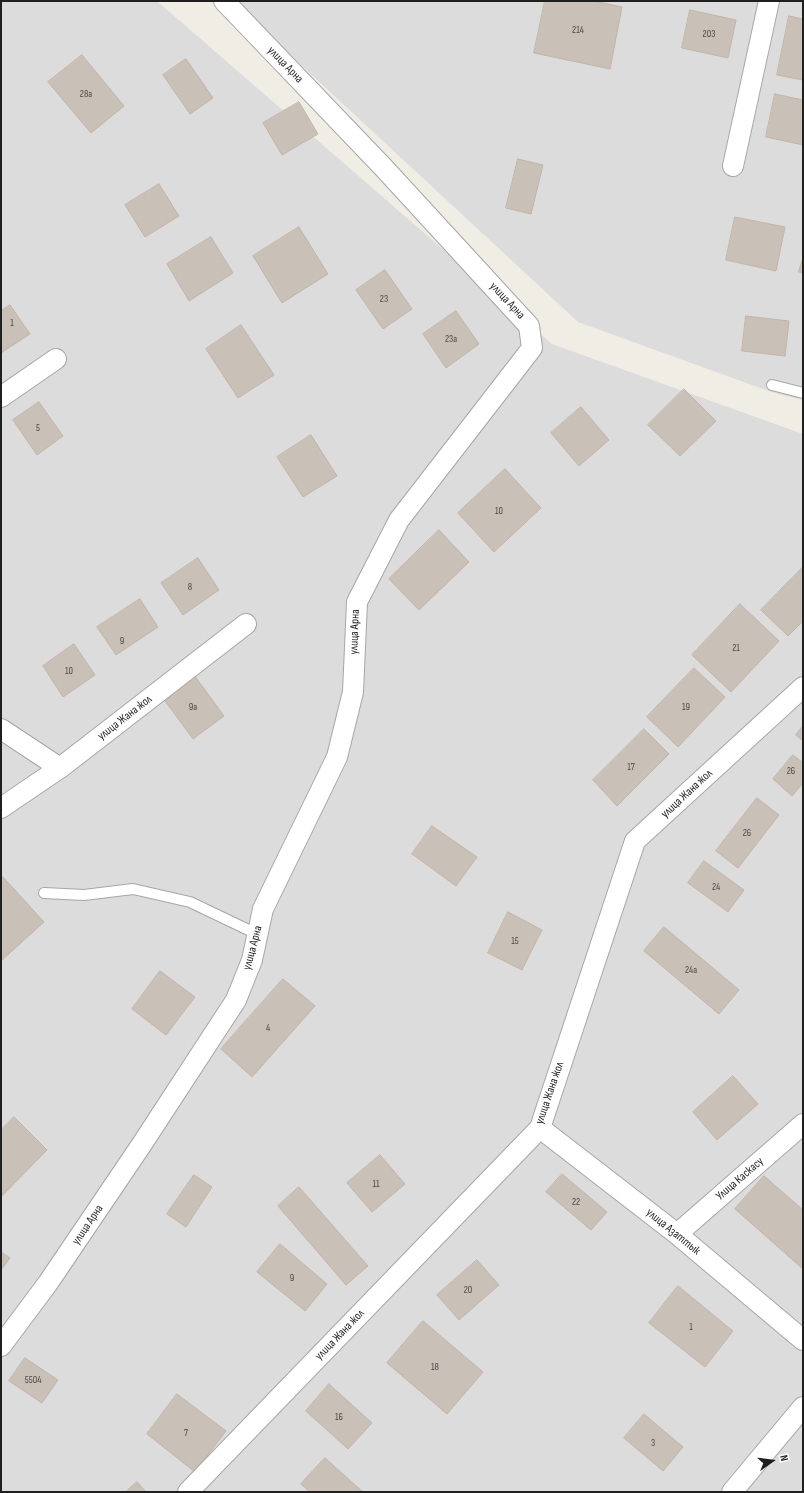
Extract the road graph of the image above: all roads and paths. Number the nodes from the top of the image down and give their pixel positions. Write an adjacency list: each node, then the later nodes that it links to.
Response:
1 (224, 1): 14 (street, улица Арна)
2 (769, 1): 3 (street)
3 (733, 166)
4 (56, 359): 7 (street)
5 (772, 385): 6 (lane)
6 (803, 393)
7 (1, 398)
8 (246, 624): 11 (street, улица Жана жол)
9 (803, 687): 16 (street, улица Жана жол)
10 (1, 729): 11 (street)
11 (60, 768): 12 (street, улица Жана жол)
12 (1, 808)
13 (44, 893): 14 (lane)
14 (258, 934): 19 (street, улица Арна)
15 (803, 1124): 17 (street, Улица Каскасу)
16 (540, 1128): 17 (street, улица Азаттык); 21 (street, улица Жана жол)
17 (677, 1234): 18 (street, улица Азаттык)
18 (803, 1340)
19 (1, 1346)
20 (803, 1407): 22 (street)
21 (188, 1492)
22 (732, 1492)

